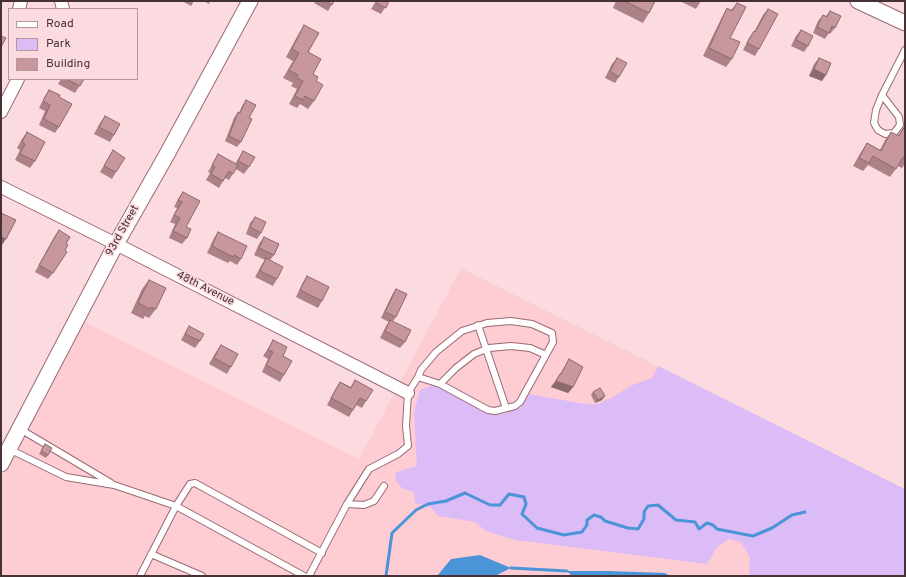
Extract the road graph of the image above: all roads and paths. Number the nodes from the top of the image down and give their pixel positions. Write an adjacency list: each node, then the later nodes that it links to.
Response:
1 (250, 1): 9 (street, 93rd Street)
2 (858, 1): 3 (street)
3 (905, 23)
4 (905, 50): 6 (lane)
5 (17, 80): 7 (street)
6 (882, 95): 6 (lane)
7 (1, 112)
8 (1, 188): 9 (street, 48th Avenue)
9 (116, 244): 15 (street, 48th Avenue); 17 (street, 93rd Street)
10 (478, 326): 11 (lane); 12 (lane); 13 (lane)
11 (486, 349): 12 (lane); 14 (lane); 16 (lane)
12 (546, 355): 16 (lane)
13 (418, 377): 14 (lane); 15 (lane)
14 (440, 384): 16 (lane)
15 (408, 393): 22 (lane)
16 (506, 408)
17 (20, 428): 18 (street, 93rd Street); 20 (lane)
18 (9, 449): 19 (street, 93rd Street); 20 (lane)
19 (1, 464)
20 (114, 485): 23 (lane)
21 (384, 486): 22 (lane)
22 (347, 504): 24 (lane)
23 (176, 506): 24 (lane); 25 (lane); 28 (lane)
24 (322, 553): 29 (lane)
25 (151, 554): 26 (lane); 27 (lane)
26 (140, 576)
27 (202, 576)
28 (304, 576)
29 (310, 576)

